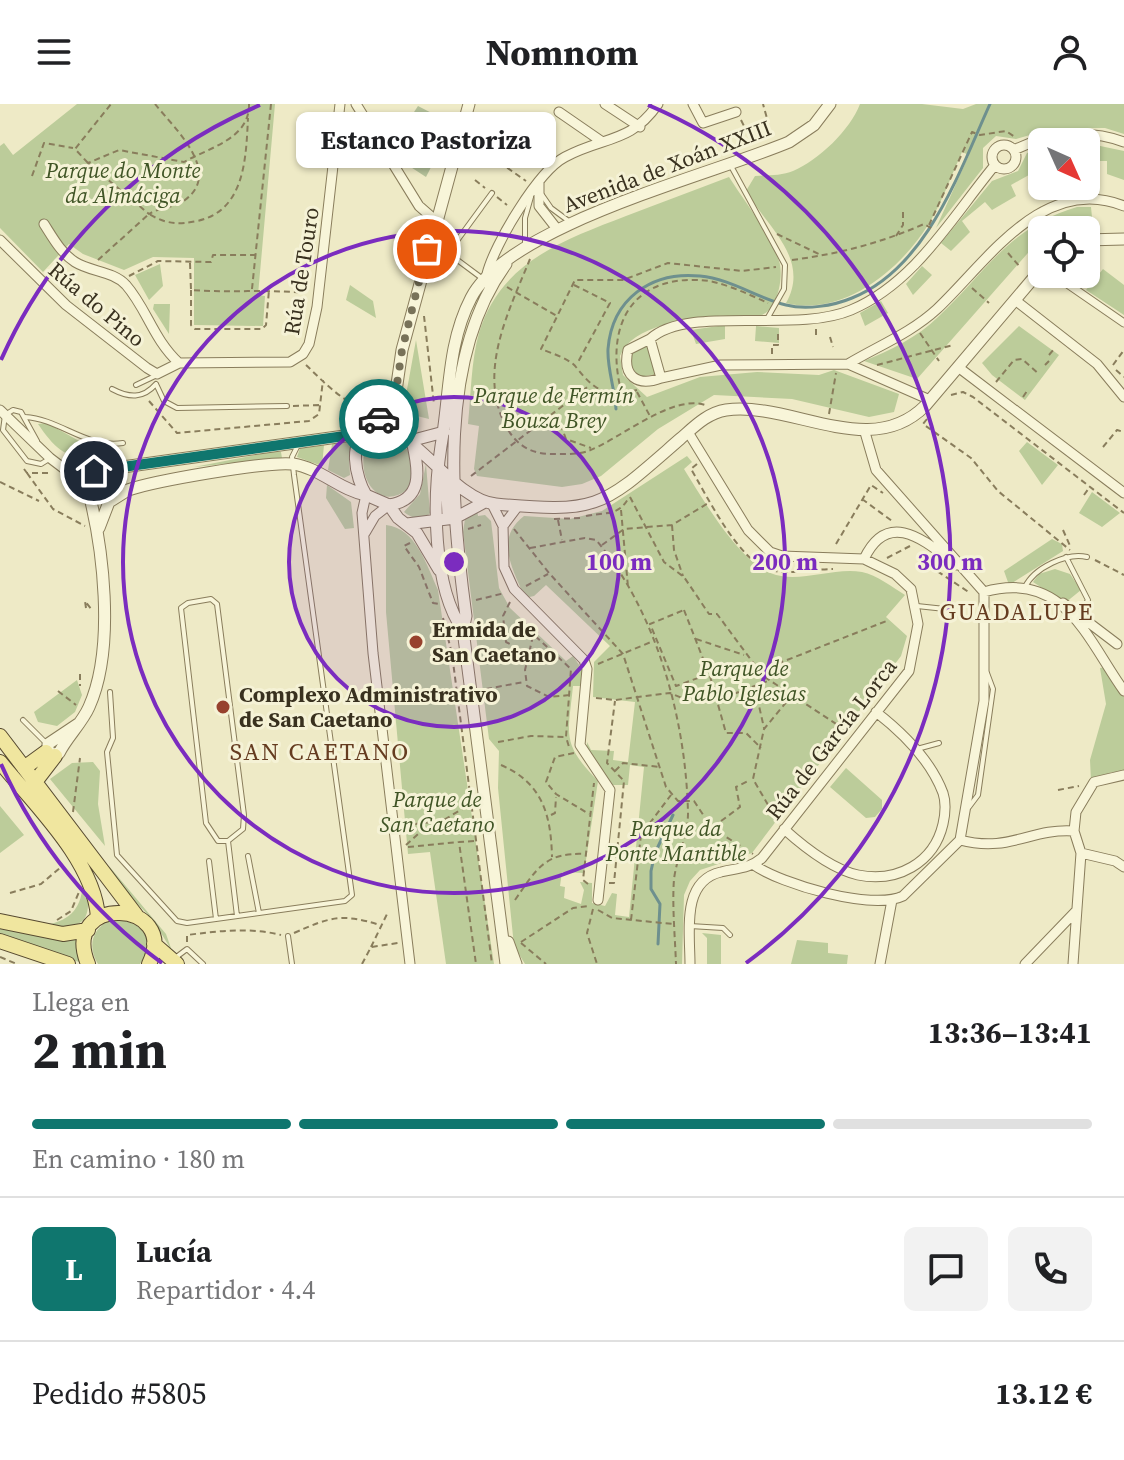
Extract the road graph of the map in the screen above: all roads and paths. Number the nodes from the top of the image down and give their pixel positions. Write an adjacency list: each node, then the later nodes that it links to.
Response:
1 (111, 104): 21 (path)
2 (155, 104): 24 (path)
3 (249, 104): 15 (path)
4 (271, 104): 51 (path)
5 (340, 104): 89 (street, Rúa de Touro)
6 (356, 104): 39 (street)
7 (469, 104): 27 (street)
8 (605, 104): 16 (street)
9 (658, 104): 16 (street)
10 (693, 104): 14 (street)
11 (763, 104): 17 (path)
12 (830, 104): 28 (street, Avenida de Xoán XXIII)
13 (559, 112): 19 (street)
14 (736, 112)
15 (248, 117): 24 (path); 38 (path)
16 (640, 127): 19 (street)
17 (746, 130)
18 (1006, 131): 44 (path)
19 (601, 141): 31 (street)
20 (1124, 142): 22 (street)
21 (75, 149): 25 (path); 30 (path)
22 (1014, 150): 29 (street); 29 (street)
23 (488, 154): 26 (street); 27 (street); 31 (path)
24 (196, 155): 25 (path); 38 (path)
25 (88, 163): 38 (path)
26 (530, 163)
27 (453, 164): 39 (street)
28 (730, 164): 40 (street, Avenida de Xoán XXIII); 43 (lane)
29 (995, 165): 75 (street)
30 (32, 176)
31 (539, 178): 34 (street); 40 (lane); 42 (street)
32 (475, 180): 33 (path)
33 (492, 193): 37 (path); 58 (lane)
34 (532, 193): 48 (street); 50 (lane)
35 (1124, 206): 49 (street)
36 (903, 209): 44 (path)
37 (515, 210)
38 (149, 214): 53 (path)
39 (435, 220): 106 (street)
40 (572, 223): 42 (street, Avenida de Xoán XXIII)
41 (44, 224): 89 (street)
42 (557, 229): 50 (street, Avenida de Xoán XXIII)
43 (766, 229): 52 (path); 54 (lane)
44 (895, 237): 52 (path)
45 (1124, 239): 47 (street)
46 (0, 240): 99 (street, Rúa do Pino)
47 (1100, 240)
48 (502, 241): 50 (street); 58 (street)
49 (998, 242): 56 (path); 59 (street)
50 (524, 253): 58 (street, Avenida de Xoán XXIII); 67 (path); 147 (street, Avenida de Xoán XXIII)
51 (257, 255): 55 (path); 64 (path)
52 (822, 256): 54 (path)
53 (96, 261)
54 (784, 262): 61 (path); 71 (lane)
55 (190, 263): 57 (path); 65 (path)
56 (1020, 267)
57 (128, 276)
58 (485, 277): 128 (street, Avenida de Xoán XXIII)
59 (963, 279): 70 (path); 91 (street)
60 (502, 284): 67 (path)
61 (573, 285): 73 (path); 93 (path)
62 (1028, 285): 69 (street)
63 (1073, 288): 76 (street)
64 (252, 289): 65 (path); 66 (path)
65 (191, 290): 66 (path)
66 (269, 290): 68 (path)
67 (515, 292): 73 (path); 131 (path)
68 (304, 293)
69 (1015, 300): 94 (street); 112 (street)
70 (989, 303)
71 (773, 308): 74 (lane); 103 (path)
72 (423, 311): 118 (path)
73 (558, 317): 93 (path)
74 (766, 321): 75 (street); 79 (street)
75 (778, 323): 80 (path)
76 (1124, 323)
77 (920, 332): 84 (path)
78 (830, 337): 82 (path)
79 (650, 339): 98 (street); 98 (street)
80 (772, 345)
81 (953, 345): 84 (path)
82 (833, 347)
83 (1054, 349): 86 (path)
84 (932, 350): 87 (path); 95 (path)
85 (1124, 350): 97 (path)
86 (1049, 355)
87 (939, 361)
88 (1049, 361): 92 (path)
89 (179, 363): 99 (street, Rúa do Pino)
90 (306, 364): 100 (path)
91 (843, 364): 95 (street); 98 (street); 122 (path)
92 (1045, 365)
93 (576, 366): 103 (path)
94 (958, 367): 114 (street); 153 (street)
95 (862, 369): 114 (street)
96 (1039, 374): 101 (path)
97 (1124, 377)
98 (661, 378)
99 (156, 379): 102 (lane); 109 (lane); 117 (lane)
100 (323, 380): 115 (path); 119 (path)
101 (995, 383)
102 (136, 385)
103 (590, 385): 121 (path)
104 (973, 388): 110 (path)
105 (112, 389): 109 (lane)
106 (396, 391): 127 (street); 132 (street)
107 (637, 391): 125 (path)
108 (1027, 391): 111 (path)
109 (148, 394): 115 (path)
110 (969, 394): 113 (path); 151 (path)
111 (1023, 397)
112 (1124, 397)
113 (946, 398)
114 (930, 400): 126 (street)
115 (320, 405): 117 (path)
116 (705, 405): 125 (path)
117 (287, 406)
118 (435, 408)
119 (376, 409)
120 (2, 412): 123 (lane); 138 (street); 142 (lane)
121 (557, 414): 131 (path); 137 (path)
122 (829, 414)
123 (25, 417): 134 (lane); 138 (lane)
124 (929, 417): 179 (path)
125 (651, 418): 137 (path)
126 (864, 429): 129 (street); 195 (street)
127 (370, 431): 132 (street); 133 (street); 154 (street)
128 (444, 432): 132 (street); 144 (street, Avenida de Xoán XXIII)
129 (688, 432): 164 (street); 190 (street)
130 (1124, 432): 136 (path)
131 (516, 439): 137 (path); 146 (path)
132 (408, 440): 144 (street); 163 (street)
133 (303, 441): 135 (street); 141 (lane)
134 (123, 443)
135 (275, 444): 140 (lane); 143 (street)
136 (1103, 447)
137 (595, 448)
138 (42, 450): 142 (street)
139 (18, 462): 145 (path)
140 (278, 464): 141 (street); 152 (street)
141 (293, 464): 154 (street); 293 (lane)
142 (56, 465): 143 (street); 145 (path); 150 (street)
143 (100, 469): 150 (street); 152 (street)
144 (437, 470): 147 (street); 169 (street, Avenida de Xoán XXIII)
145 (27, 473): 176 (path)
146 (471, 476)
147 (454, 480): 162 (street); 169 (street, Avenida de Xoán XXIII)
148 (0, 482): 159 (path)
149 (871, 485): 158 (path)
150 (87, 486): 157 (street)
151 (1090, 488): 155 (path); 166 (path)
152 (120, 493): 160 (street)
153 (1124, 493)
154 (366, 495): 163 (street); 180 (street)
155 (1084, 495)
156 (630, 496): 175 (path)
157 (93, 498): 160 (street); 176 (street)
158 (861, 498): 167 (path); 183 (path)
159 (39, 501)
160 (109, 502): 176 (street)
161 (710, 502): 173 (path)
162 (487, 503): 164 (street); 169 (street); 174 (street)
163 (389, 505): 171 (street); 180 (street)
164 (518, 506): 174 (street)
165 (621, 509): 178 (path)
166 (1124, 513)
167 (884, 514)
168 (87, 518): 176 (path)
169 (447, 520): 171 (street); 196 (street); 211 (street)
170 (558, 520): 182 (path)
171 (407, 524): 196 (street)
172 (481, 525): 177 (path)
173 (672, 525): 175 (path); 194 (path)
174 (508, 527): 186 (path); 290 (street)
175 (646, 527): 178 (path); 194 (path)
176 (93, 529): 246 (street)
177 (466, 529)
178 (624, 529): 185 (path); 197 (path)
179 (1063, 530)
180 (365, 533): 322 (street)
181 (414, 541): 264 (path)
182 (562, 541): 185 (path); 186 (path)
183 (836, 544)
184 (911, 545): 187 (path)
185 (601, 546): 197 (path)
186 (529, 548): 192 (path)
187 (897, 552)
188 (1066, 557): 189 (lane); 198 (lane); 209 (lane)
189 (1087, 557): 193 (path)
190 (864, 559): 195 (street); 205 (street)
191 (938, 562): 201 (path)
192 (549, 573): 199 (path); 217 (path)
193 (1124, 575)
194 (684, 577): 218 (path)
195 (973, 577): 201 (street)
196 (444, 579): 211 (street)
197 (628, 587): 214 (path)
198 (1025, 587): 201 (street); 204 (street)
199 (522, 589)
200 (506, 592): 202 (path)
201 (981, 593): 273 (street)
202 (474, 600)
203 (512, 600): 216 (path)
204 (1060, 602): 209 (street); 229 (street)
205 (917, 606): 207 (lane); 238 (street, Rúa de García Lorca)
206 (86, 608): 208 (path)
207 (945, 609)
208 (94, 610)
209 (1080, 613): 215 (street)
210 (889, 620): 220 (path)
211 (463, 630): 314 (street)
212 (533, 634): 216 (path)
213 (695, 639): 214 (path); 218 (path); 222 (path)
214 (654, 641): 217 (path); 222 (path); 231 (path)
215 (1117, 644)
216 (531, 654): 224 (path)
217 (623, 654): 219 (path); 234 (path)
218 (745, 655): 220 (path)
219 (593, 667)
220 (758, 671): 223 (path)
221 (80, 674): 225 (path)
222 (709, 674): 235 (path)
223 (769, 680): 226 (path); 232 (path)
224 (525, 682): 227 (path); 233 (path)
225 (80, 686)
226 (755, 686): 235 (path); 240 (path)
227 (486, 689)
228 (58, 691): 237 (path)
229 (1124, 691)
230 (110, 692): 297 (lane)
231 (670, 693): 234 (path); 235 (path); 263 (path)
232 (793, 694): 240 (path); 241 (path)
233 (571, 695)
234 (640, 696): 236 (path); 253 (path)
235 (719, 697): 247 (path)
236 (615, 700)
237 (77, 705)
238 (876, 712): 248 (street); 270 (street, Rúa de García Lorca)
239 (23, 720): 246 (lane)
240 (764, 729): 247 (path)
241 (847, 732)
242 (0, 736): 254 (main road)
243 (566, 737): 244 (path)
244 (498, 742)
245 (939, 743): 248 (lane)
246 (52, 749): 254 (main road); 258 (main road)
247 (761, 749): 257 (path)
248 (915, 750): 270 (street)
249 (574, 753): 261 (path)
250 (80, 758): 265 (path)
251 (0, 762): 296 (main road)
252 (501, 765): 267 (path)
253 (661, 767): 255 (path); 262 (path)
254 (24, 768): 258 (main road)
255 (615, 771)
256 (1124, 775): 259 (street)
257 (753, 779): 270 (path); 271 (path)
258 (35, 782): 294 (main road)
259 (1088, 787): 260 (path); 272 (street)
260 (1058, 790)
261 (556, 794): 266 (path); 267 (path)
262 (672, 794): 263 (path); 298 (path)
263 (687, 802): 271 (path); 301 (path)
264 (469, 804): 268 (path); 275 (path)
265 (73, 813)
266 (590, 814)
267 (550, 816): 281 (path)
268 (429, 824): 269 (path); 276 (path)
269 (401, 825)
270 (781, 826): 283 (street, Rúa de García Lorca)
271 (712, 828): 277 (path)
272 (1074, 831): 273 (street); 278 (street)
273 (960, 840): 289 (street)
274 (228, 841): 274 (lane); 295 (lane)
275 (474, 841): 276 (path); 324 (path)
276 (459, 842): 323 (path)
277 (752, 853)
278 (1081, 853): 285 (street); 291 (street)
279 (586, 854): 281 (path)
280 (248, 856): 293 (lane)
281 (552, 857): 288 (path)
282 (209, 861): 297 (lane)
283 (754, 865): 289 (street); 303 (street)
284 (61, 867): 287 (path)
285 (1124, 867)
286 (79, 883): 300 (path)
287 (10, 893)
288 (515, 900)
289 (892, 900): 329 (street)
290 (596, 903): 298 (path); 325 (path); 326 (path)
291 (1076, 911): 330 (street); 331 (street)
292 (388, 912): 302 (path)
293 (259, 913): 295 (lane)
294 (136, 915): 296 (main road); 309 (main road)
295 (237, 916): 297 (lane)
296 (98, 917): 304 (main road)
297 (216, 919)
298 (631, 920): 301 (path)
299 (0, 921): 304 (main road)
300 (49, 922)
301 (675, 924): 327 (path)
302 (380, 925): 307 (path); 311 (path)
303 (690, 926): 306 (lane); 328 (street)
304 (88, 930): 317 (main road)
305 (187, 935): 307 (path)
306 (730, 935)
307 (288, 936): 320 (lane)
308 (0, 941): 316 (main road)
309 (154, 944): 313 (main road); 318 (main road)
310 (392, 944): 311 (path)
311 (371, 947): 321 (path)
312 (0, 957): 315 (path)
313 (175, 962): 319 (lane)
314 (513, 962)
315 (17, 964)
316 (68, 964)
317 (88, 964)
318 (149, 964)
319 (203, 964)
320 (292, 964)
321 (362, 964)
322 (410, 964)
323 (476, 964)
324 (492, 964)
325 (546, 964)
326 (597, 964)
327 (676, 964)
328 (690, 964)
329 (880, 964)
330 (1025, 964)
331 (1073, 964)

